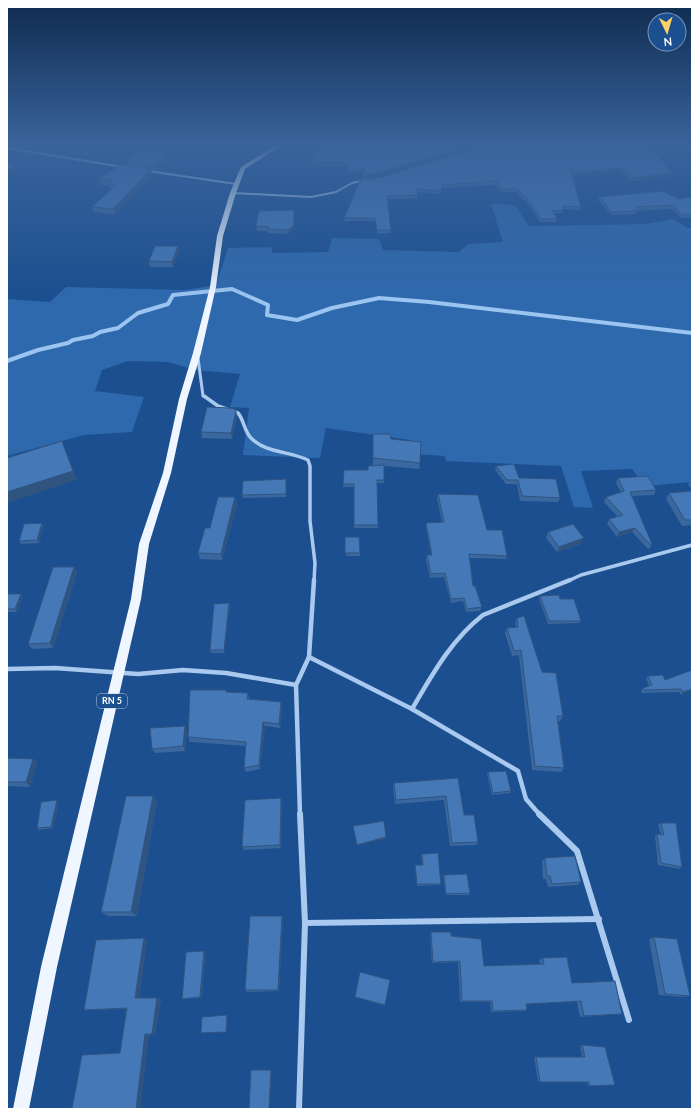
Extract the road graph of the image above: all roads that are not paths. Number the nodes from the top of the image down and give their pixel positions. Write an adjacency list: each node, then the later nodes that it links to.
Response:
1 (232, 195): 4 (main road, RN 5)
2 (265, 195): 3 (street)
3 (323, 195)
4 (197, 353): 6 (street); 8 (main road, RN 5)
5 (692, 545): 10 (street)
6 (309, 656): 9 (street); 10 (street)
7 (7, 669): 8 (street)
8 (119, 672): 9 (street); 14 (main road, RN 5)
9 (296, 685): 12 (street)
10 (412, 709): 11 (street)
11 (599, 919): 12 (street); 13 (street)
12 (305, 923): 15 (street)
13 (629, 1020)
14 (21, 1109)
15 (299, 1109)

